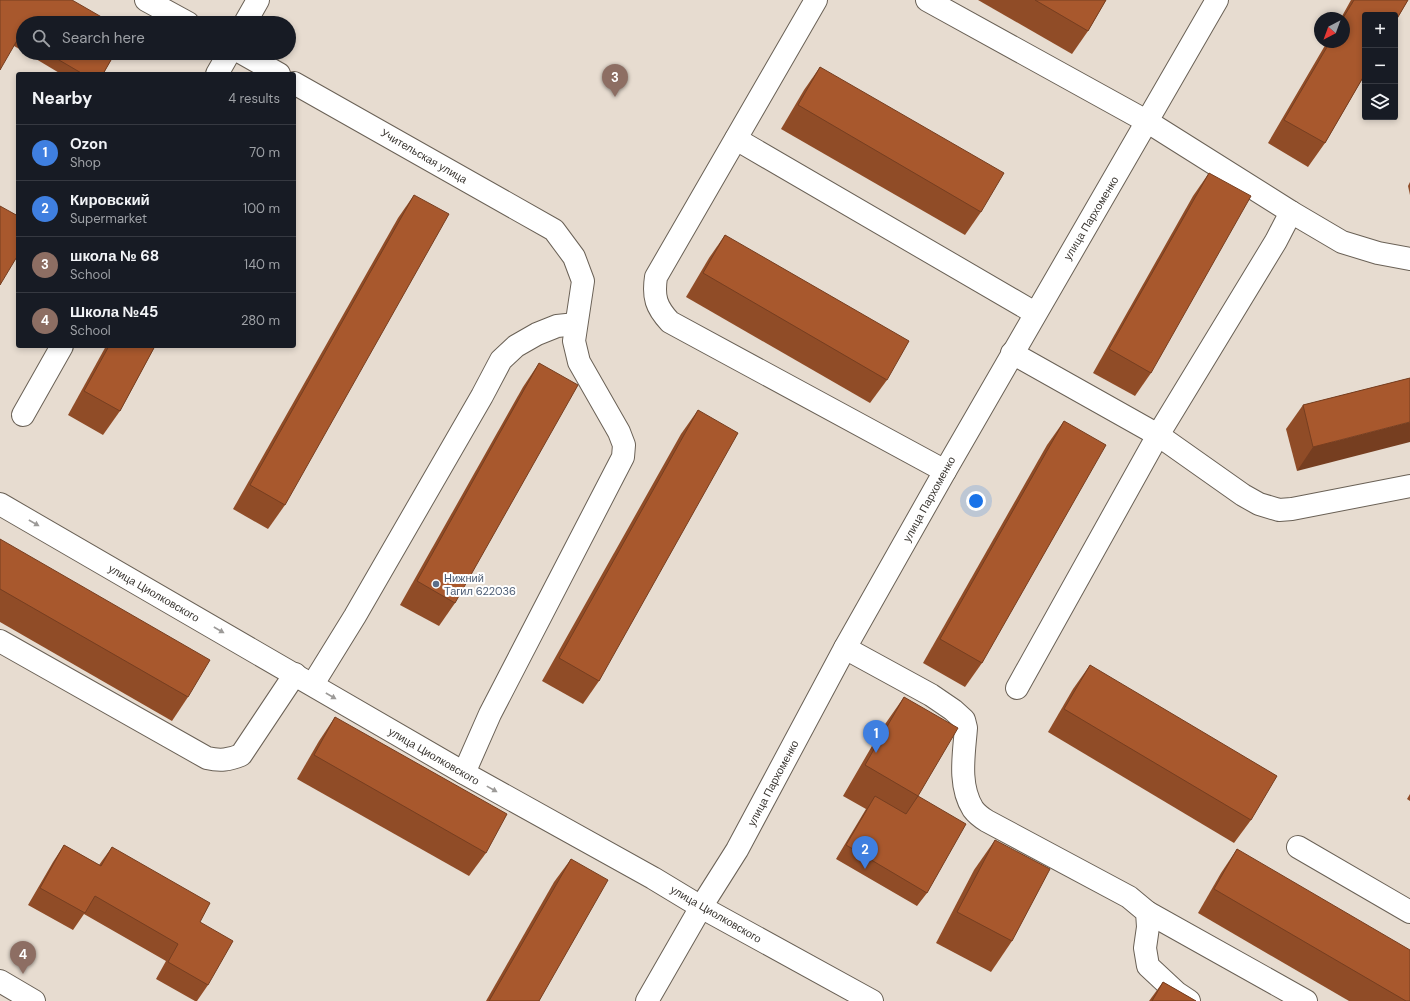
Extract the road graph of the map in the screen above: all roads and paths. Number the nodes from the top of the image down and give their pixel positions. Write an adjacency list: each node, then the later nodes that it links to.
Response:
1 (146, 0): 6 (street)
2 (258, 0): 7 (street)
3 (816, 0): 14 (street)
4 (927, 0): 13 (street)
5 (1217, 0): 13 (street, улица Пархоменко)
6 (175, 16)
7 (249, 16)
8 (225, 60): 10 (street)
9 (254, 60): 11 (street)
10 (218, 72)
11 (275, 72)
12 (296, 84): 18 (street, Учительская улица)
13 (1148, 122): 15 (street); 17 (street, улица Пархоменко)
14 (736, 139): 17 (street); 23 (street)
15 (1291, 212): 16 (street); 22 (street)
16 (1410, 259)
17 (1035, 313): 20 (street, улица Пархоменко)
18 (576, 324): 28 (street); 30 (street)
19 (61, 348): 21 (street)
20 (1012, 353): 22 (street); 23 (street, улица Пархоменко)
21 (23, 415)
22 (1158, 435): 24 (street); 29 (street)
23 (944, 471): 27 (street, улица Пархоменко)
24 (1410, 486)
25 (0, 504): 28 (street, улица Циолковского, one-way to 28)
26 (0, 641): 28 (street)
27 (845, 648): 32 (street, улица Пархоменко); 33 (street)
28 (304, 679): 30 (street, улица Циолковского, one-way to 30)
29 (1017, 688)
30 (464, 773): 32 (street, улица Циолковского, one-way to 32)
31 (1298, 847): 34 (street)
32 (701, 907): 37 (street, улица Пархоменко); 38 (street, улица Циолковского)
33 (1147, 912): 39 (street); 40 (street)
34 (1410, 912)
35 (0, 981): 36 (street)
36 (34, 1001)
37 (647, 1001)
38 (872, 1001)
39 (1189, 1001)
40 (1306, 1001)

